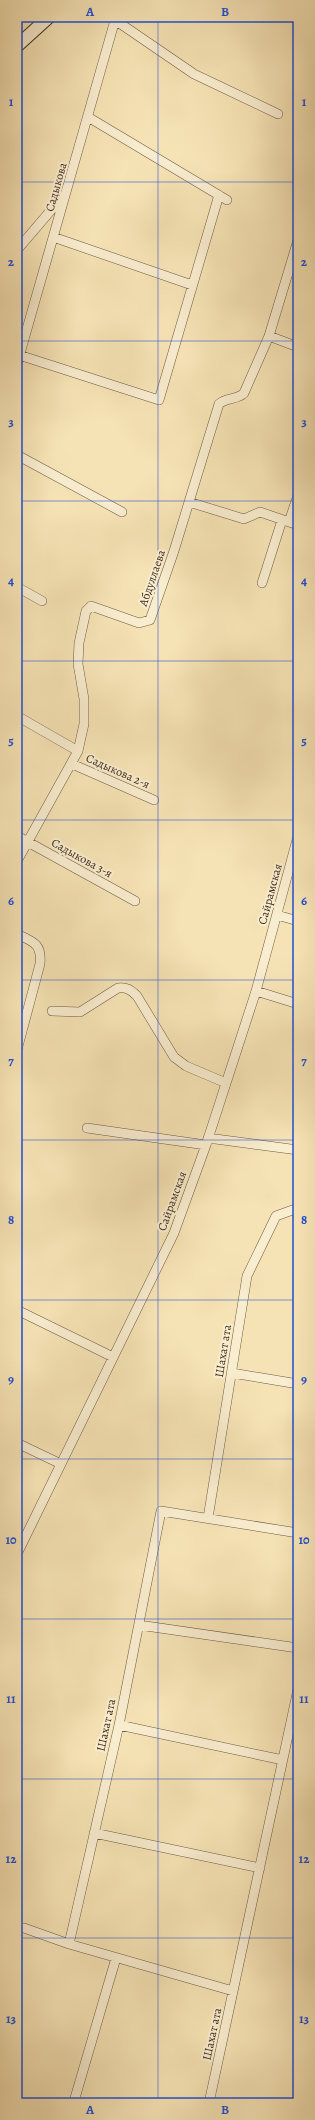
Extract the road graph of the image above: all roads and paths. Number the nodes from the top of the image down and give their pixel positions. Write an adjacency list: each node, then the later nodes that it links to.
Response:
1 (49, 17): 3 (main road)
2 (114, 18): 4 (street); 5 (street, Садыкова)
3 (17, 46)
4 (278, 114)
5 (88, 117): 6 (street, Садыкова); 10 (street)
6 (66, 193): 7 (street, Садыкова); 9 (street)
7 (54, 237): 10 (street); 13 (street, Садыкова)
8 (298, 240): 11 (street, Абдуллаева)
9 (17, 250)
10 (192, 286): 13 (street)
11 (269, 336): 12 (street); 16 (street, Абдуллаева)
12 (298, 347)
13 (18, 360)
14 (17, 455): 17 (street)
15 (298, 495): 18 (street)
16 (189, 502): 18 (street); 23 (street, Абдуллаева)
17 (122, 512)
18 (290, 522): 19 (street)
19 (262, 584)
20 (17, 587): 21 (street)
21 (42, 601)
22 (17, 716): 23 (street, Садыкова 2-я)
23 (78, 751): 24 (street, Абдуллаева)
24 (72, 764): 25 (street, Садыкова 2-я); 28 (street, Абдуллаева)
25 (154, 800)
26 (17, 836): 28 (street, Садыкова 3-я)
27 (298, 836): 31 (street, Сайрамская)
28 (27, 842): 29 (street, Абдуллаева); 30 (street, Садыкова 3-я)
29 (17, 861)
30 (135, 900)
31 (277, 915): 32 (street); 34 (street, Сайрамская)
32 (298, 921)
33 (17, 934): 37 (street)
34 (256, 991): 35 (street); 38 (street, Сайрамская)
35 (298, 1004)
36 (52, 1011): 38 (street)
37 (17, 1050)
38 (226, 1083): 40 (street, Сайрамская)
39 (87, 1128): 40 (street)
40 (207, 1142): 41 (street); 44 (street, Сайрамская)
41 (298, 1150)
42 (298, 1208): 45 (street, Шахат ата)
43 (17, 1310): 44 (street)
44 (113, 1357): 48 (street, Сайрамская)
45 (232, 1374): 46 (street); 49 (street, Шахат ата)
46 (298, 1384)
47 (17, 1443): 48 (street)
48 (61, 1464): 51 (street, Сайрамская)
49 (208, 1518): 50 (street); 52 (street, Шахат ата)
50 (298, 1533)
51 (17, 1554)
52 (139, 1625): 53 (street); 55 (street, Шахат ата)
53 (298, 1648)
54 (298, 1689): 56 (street, Шахат ата)
55 (119, 1725): 56 (street); 57 (street, Шахат ата)
56 (283, 1760): 58 (street, Шахат ата)
57 (94, 1832): 58 (street); 60 (street, Шахат ата)
58 (260, 1868): 62 (street, Шахат ата)
59 (17, 1928): 60 (street)
60 (69, 1944): 61 (street)
61 (116, 1958): 62 (street); 63 (street)
62 (233, 1991): 64 (street, Шахат ата)
63 (75, 2098)
64 (210, 2103)

